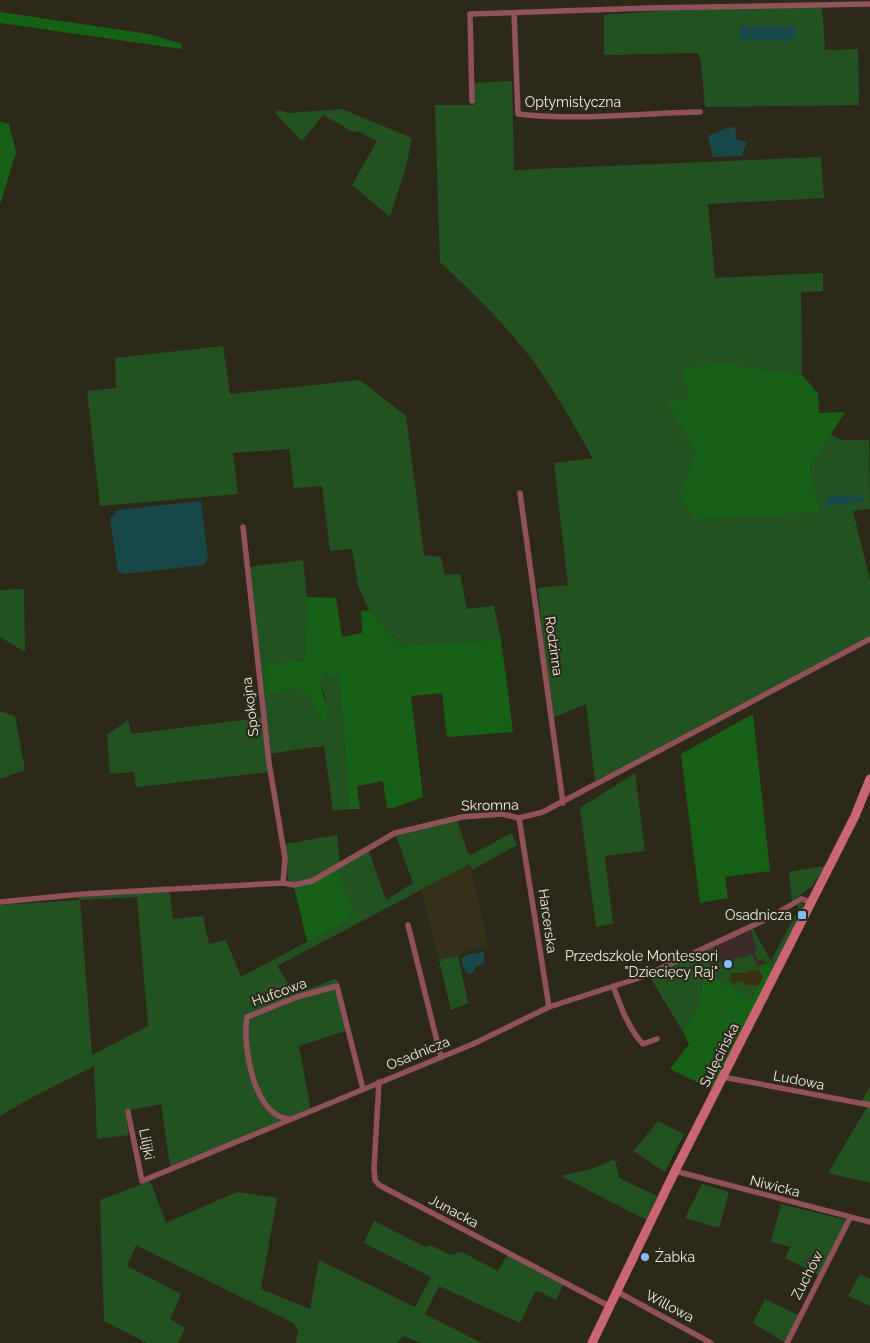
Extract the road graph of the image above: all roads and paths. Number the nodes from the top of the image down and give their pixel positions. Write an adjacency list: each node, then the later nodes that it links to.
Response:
1 (870, 4): 2 (street)
2 (514, 13): 3 (street); 4 (street, Optymistyczna)
3 (472, 101)
4 (700, 112)
5 (520, 493): 9 (street, Rodzinna)
6 (244, 527): 11 (street, Spokojna)
7 (870, 640): 9 (street, Skromna)
8 (870, 779): 13 (street, Sulęcińska)
9 (563, 803): 10 (street, Skromna)
10 (519, 818): 11 (street, Skromna); 16 (street, Harcerska)
11 (283, 883): 12 (street, Skromna)
12 (0, 902)
13 (812, 902): 15 (street, Osadnicza); 19 (street, Sulęcińska)
14 (408, 925): 18 (street)
15 (613, 986): 16 (street, Osadnicza); 17 (street)
16 (549, 1007): 18 (street, Osadnicza)
17 (657, 1039)
18 (441, 1057): 20 (street, Osadnicza)
19 (723, 1077): 22 (street, Ludowa); 25 (street, Sulęcińska)
20 (379, 1082): 21 (street, Osadnicza); 30 (street, Junacka)
21 (363, 1089): 24 (street, Osadnicza); 24 (street, Hufcowa)
22 (870, 1105)
23 (128, 1112): 26 (street, Lilijki)
24 (291, 1120): 26 (street, Osadnicza)
25 (675, 1171): 27 (street, Niwicka); 29 (street, Sulęcińska)
26 (142, 1181)
27 (850, 1218): 28 (street, Niwicka); 33 (street, Zuchów)
28 (870, 1222)
29 (616, 1292): 30 (street, Sulęcińska); 32 (street, Willowa)
30 (609, 1306): 31 (street, Sulęcińska)
31 (592, 1343)
32 (711, 1343)
33 (787, 1343)

